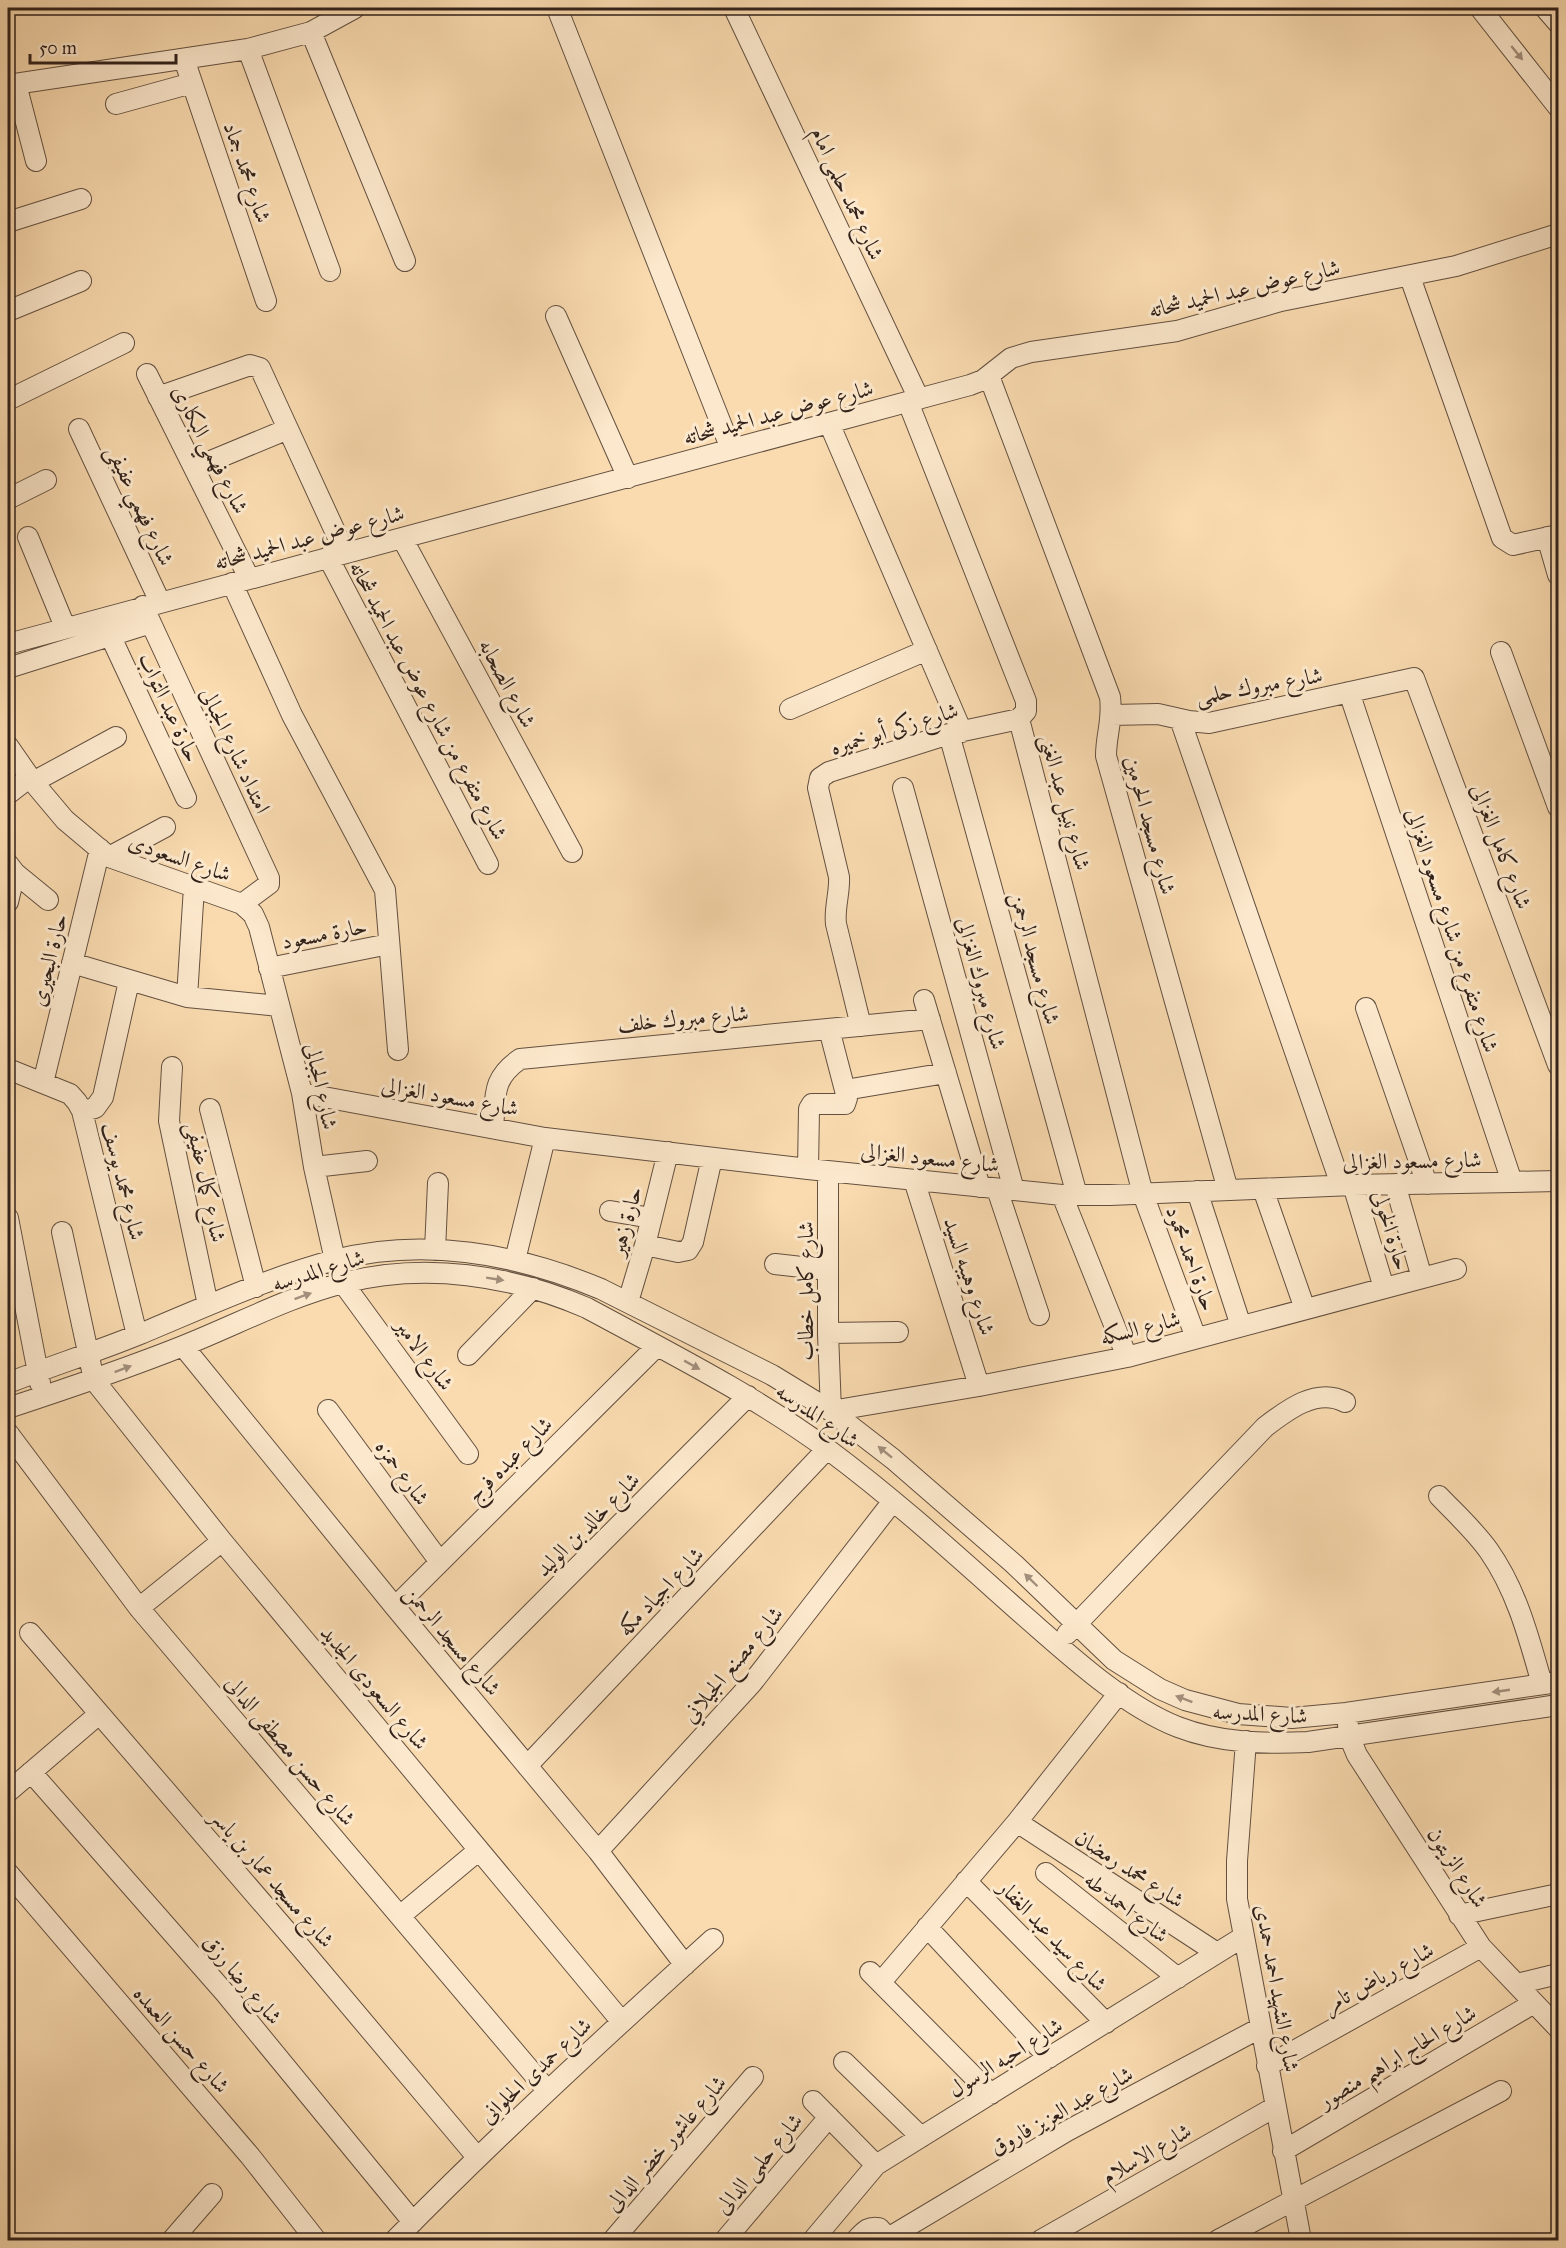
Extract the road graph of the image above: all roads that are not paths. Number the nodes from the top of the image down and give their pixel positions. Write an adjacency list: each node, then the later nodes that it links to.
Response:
1 (355, 8): 7 (street)
2 (556, 8): 34 (street)
3 (734, 8): 30 (street, شارع محمد حلمى امام)
4 (1480, 8): 13 (street, one-way to 13)
5 (1545, 8): 6 (street)
6 (1558, 23)
7 (311, 32): 8 (street); 18 (street)
8 (248, 49): 9 (street); 19 (street)
9 (184, 58): 10 (street, شارع محمد جماد); 11 (street)
10 (192, 83): 12 (street); 22 (street, شارع محمد جماد)
11 (12, 84): 14 (street)
12 (117, 104)
13 (1558, 106)
14 (36, 161)
15 (81, 199): 16 (street)
16 (8, 222)
17 (1558, 234): 20 (street, شارع عوض عبد الحميد شحاته)
18 (405, 261)
19 (330, 271)
20 (1410, 277): 27 (street, شارع عوض عبد الحميد شحاته); 39 (street)
21 (81, 281): 23 (street)
22 (266, 302)
23 (8, 311)
24 (556, 316): 36 (street)
25 (124, 344): 29 (street)
26 (147, 374): 28 (street, شارع فهمي البكارى)
27 (988, 376): 30 (street, شارع عوض عبد الحميد شحاته); 56 (street, شارع مسجد الحرمين)
28 (158, 398): 33 (street, شارع متفرع من شارع عوض عبد الحميد شحاته); 35 (street, شارع فهمي البكارى)
29 (8, 400)
30 (914, 401): 31 (street, شارع عوض عبد الحميد شحاته); 57 (street, شارع نبيل عبد الغنى)
31 (830, 423): 34 (street, شارع عوض عبد الحميد شحاته); 49 (street, شارع مسجد الرحمن)
32 (79, 429): 45 (street, شارع فهمي عفيفى)
33 (288, 429): 35 (street); 42 (street, شارع متفرع من شارع عوض عبد الحميد شحاته)
34 (731, 449): 36 (street, شارع عوض عبد الحميد شحاته)
35 (194, 468): 44 (street, شارع فهمي البكارى)
36 (628, 478): 41 (street, شارع عوض عبد الحميد شحاته)
37 (46, 480): 38 (street)
38 (8, 499)
39 (1553, 536): 43 (street)
40 (28, 537): 46 (street)
41 (402, 538): 42 (street, شارع عوض عبد الحميد شحاته); 68 (street, شارع الصحابه)
42 (336, 555): 44 (street, شارع عوض عبد الحميد شحاته); 70 (street, شارع متفرع من شارع عوض عبد الحميد شحاته)
43 (1558, 575)
44 (240, 580): 45 (street, شارع عوض عبد الحميد شحاته); 76 (street, شارع فهمي البكارى)
45 (151, 610): 46 (street, شارع عوض عبد الحميد شحاته); 47 (street); 75 (street, امتداد شارع الجبالى)
46 (59, 629): 48 (street, شارع عوض عبد الحميد شحاته); 50 (street)
47 (110, 635): 50 (street); 65 (street, حارة عبد التواب)
48 (8, 644)
49 (927, 650): 55 (street); 59 (street, شارع مسجد الرحمن)
50 (61, 651): 52 (street)
51 (1500, 652): 66 (street)
52 (8, 668)
53 (1414, 678): 54 (street, شارع مبروك حلمى); 88 (street, شارع كامل الغزالى)
54 (1349, 692): 58 (street, شارع مبروك حلمى); 107 (street, شارع متفرع من شارع مسعود الغزالى)
55 (790, 709)
56 (1112, 715): 58 (street, شارع مبروك حلمى); 114 (street, شارع مسجد الحرمين)
57 (1020, 719): 59 (street, شارع زكى أبو خميره); 116 (street, شارع نبيل عبد الغنى)
58 (1180, 719): 111 (street, حارة الخولى)
59 (955, 733): 85 (street, شارع زكى أبو خميره); 117 (street, شارع مسجد الرحمن)
60 (117, 737): 62 (street)
61 (8, 746): 62 (street, شارع السعودى)
62 (32, 780): 64 (street); 69 (street, شارع السعودى)
63 (903, 788): 112 (street, شارع مبروك الغزالى)
64 (8, 794)
65 (186, 798)
66 (1558, 807)
67 (165, 827): 69 (street)
68 (572, 852)
69 (104, 853): 72 (street, شارع السعودى); 77 (street, حارة البحيرى)
70 (488, 864)
71 (11, 868): 73 (street); 74 (street)
72 (194, 887): 75 (street, شارع السعودى); 80 (street)
73 (48, 900)
74 (8, 902)
75 (242, 904): 78 (street, شارع الجبالى)
76 (389, 944): 78 (street, حارة مسعود); 87 (street, شارع فهمي البكارى)
77 (72, 963): 79 (street); 92 (street, حارة البحيرى)
78 (269, 968): 82 (street, شارع الجبالى)
79 (129, 981): 80 (street); 96 (street, شارع محمد يوسف)
80 (187, 997): 82 (street)
81 (924, 1000): 84 (street)
82 (279, 1006): 94 (street, شارع الجبالى)
83 (1366, 1008): 110 (street)
84 (930, 1019): 85 (street, شارع مبروك خلف); 91 (street)
85 (861, 1026): 86 (street, شارع مبروك خلف)
86 (829, 1029): 93 (street); 97 (street, شارع مبروك خلف)
87 (398, 1050)
88 (1558, 1065)
89 (172, 1067): 135 (street, شارع كمال عفيفى)
90 (8, 1069): 92 (street)
91 (946, 1073): 93 (street); 112 (street)
92 (43, 1083): 96 (street)
93 (845, 1090): 103 (street)
94 (302, 1093): 97 (street, شارع مسعود الغزالى); 102 (street, شارع الجبالى)
95 (210, 1109): 131 (street)
96 (82, 1111): 141 (street, شارع محمد يوسف)
97 (493, 1128): 98 (street, شارع مسعود الغزالى)
98 (545, 1138): 99 (street, شارع مسعود الغزالى); 125 (street)
99 (668, 1152): 100 (street, شارع مسعود الغزالى); 120 (street, حارة زهير)
100 (712, 1158): 103 (street, شارع مسعود الغزالى); 122 (street)
101 (367, 1161): 102 (street)
102 (314, 1167): 124 (street, شارع الجبالى)
103 (808, 1169): 104 (street, شارع مسعود الغزالى)
104 (828, 1171): 105 (street, شارع مسعود الغزالى); 128 (street, شارع كامل خطاب)
105 (914, 1180): 112 (street, شارع مسعود الغزالى); 151 (street, شارع وهيبه السيد)
106 (1558, 1181): 107 (street, شارع مسعود الغزالى)
107 (1512, 1182): 110 (street, شارع مسعود الغزالى)
108 (438, 1183): 123 (street)
109 (1395, 1184): 110 (street, شارع مسعود الغزالى); 111 (street, شارع مسعود الغزالى); 129 (street)
110 (1427, 1184)
111 (1347, 1185): 113 (street, شارع مسعود الغزالى); 133 (street, حارة الخولى)
112 (997, 1188): 117 (street, شارع مسعود الغزالى); 137 (street)
113 (1263, 1189): 114 (street, شارع مسعود الغزالى); 136 (street)
114 (1228, 1190): 115 (street, شارع مسعود الغزالى)
115 (1197, 1191): 116 (street, شارع مسعود الغزالى); 138 (street)
116 (1143, 1194): 117 (street, شارع مسعود الغزالى); 142 (street, حارة احمد محمود)
117 (1069, 1195): 147 (street, شارع مسجد الرحمن)
118 (610, 1211): 120 (street)
119 (8, 1218): 148 (street)
120 (651, 1218): 122 (street, حارة زهير)
121 (62, 1232): 145 (street)
122 (645, 1245): 134 (street, حارة زهير)
123 (435, 1250): 124 (street, شارع المدرسه); 125 (street, شارع المدرسه)
124 (335, 1260): 130 (street, شارع الجبالى); 131 (street, شارع المدرسه)
125 (515, 1260): 134 (street, شارع المدرسه)
126 (775, 1263): 128 (street)
127 (1456, 1269): 129 (street, شارع السكه)
128 (828, 1270): 140 (street, شارع كامل خطاب)
129 (1422, 1278): 133 (street, شارع السكه)
130 (343, 1283): 132 (street, شارع المدرسه, one-way to 132); 143 (street, شارع المدرسه, one-way to 130); 160 (street, شارع الامير)
131 (256, 1287): 135 (street, شارع المدرسه)
132 (533, 1288): 144 (street, شارع المدرسه); 146 (street)
133 (1384, 1288): 136 (street, شارع السكه)
134 (628, 1302): 157 (street, شارع المدرسه)
135 (208, 1305): 141 (street, شارع المدرسه)
136 (1305, 1309): 138 (street, شارع السكه)
137 (1039, 1315)
138 (1241, 1326): 142 (street, شارع السكه)
139 (898, 1332): 140 (street)
140 (828, 1333): 157 (street, شارع كامل خطاب)
141 (137, 1335): 145 (street, شارع المدرسه)
142 (1196, 1338): 147 (street, شارع السكه)
143 (183, 1346): 149 (street, شارع المدرسه, one-way to 143); 165 (street, شارع مسجد الرحمن)
144 (657, 1346): 153 (street, شارع المدرسه, one-way to 153); 164 (street, شارع عبده فرج)
145 (88, 1353): 148 (street, شارع المدرسه); 149 (street)
146 (468, 1355)
147 (1127, 1357): 151 (street, شارع السكه)
148 (38, 1371): 150 (street, شارع المدرسه); 152 (street)
149 (94, 1380): 152 (street, شارع المدرسه); 163 (street, شارع السعودى الجديد)
150 (8, 1383)
151 (979, 1386): 157 (street, شارع السكه)
152 (43, 1396): 155 (street, شارع المدرسه)
153 (748, 1396): 159 (street, شارع المدرسه); 171 (street, شارع خالد بن الوليد)
154 (1345, 1402): 167 (street)
155 (8, 1408)
156 (328, 1410): 164 (street, شارع حمزه)
157 (831, 1411): 167 (street, شارع المدرسه, one-way to 157)
158 (8, 1433): 166 (street, شارع حسن مصطفى الدالى)
159 (827, 1449): 162 (street, شارع المدرسه); 178 (street, شارع اجياد مكه)
160 (468, 1454)
161 (1439, 1496): 170 (street)
162 (893, 1501): 169 (street, شارع المدرسه); 183 (street, شارع مصنع الجيلاني)
163 (222, 1541): 166 (street); 182 (street, شارع السعودى الجديد)
164 (440, 1562): 165 (street, شارع عبده فرج)
165 (395, 1607): 171 (street, شارع مسجد الرحمن)
166 (139, 1608): 189 (street, شارع حسن مصطفى الدالى)
167 (1077, 1625): 169 (street); 174 (street, شارع المدرسه, one-way to 167)
168 (30, 1633): 175 (street, شارع مسجد عمار بن ياسر)
169 (1057, 1644): 172 (street, شارع المدرسه)
170 (1550, 1683): 174 (street, شارع المدرسه, one-way to 174)
171 (460, 1685): 178 (street, شارع مسجد الرحمن)
172 (1119, 1693): 177 (street, شارع المدرسه); 181 (street)
173 (1558, 1706): 176 (street, شارع المدرسه)
174 (1346, 1713): 176 (street, شارع الزيتون)
175 (99, 1714): 179 (street); 216 (street, شارع مسجد عمار بن ياسر)
176 (1349, 1736): 177 (street, شارع المدرسه); 188 (street, شارع الزيتون)
177 (1246, 1741): 191 (street, شارع الشهيد احمد حمدى)
178 (527, 1766): 183 (street, شارع مسجد الرحمن)
179 (31, 1772): 180 (street); 220 (street, شارع رضا رزق)
180 (8, 1792)
181 (1017, 1822): 186 (street); 194 (street, شارع محمد رمضان)
182 (479, 1850): 189 (street); 200 (street, شارع السعودى الجديد)
183 (598, 1851): 195 (street, شارع مسجد الرحمن)
184 (8, 1873): 223 (street, شارع حسن العمده)
185 (1046, 1873): 197 (street, شارع احمد طه)
186 (966, 1881): 190 (street); 201 (street, شارع سيد عبد الغفار)
187 (1558, 1894): 188 (street)
188 (1460, 1915): 193 (street, شارع الزيتون)
189 (400, 1916): 208 (street, شارع حسن مصطفى الدالى)
190 (927, 1927): 204 (street); 210 (street)
191 (1243, 1937): 194 (street, شارع احبه الرسول); 202 (street, شارع الشهيد احمد حمدى)
192 (713, 1939): 195 (street, شارع حمدى الحلوانى)
193 (1481, 1947): 198 (street, شارع الزيتون); 206 (street, شارع رياض تامر)
194 (1217, 1953): 197 (street, شارع احبه الرسول)
195 (685, 1965): 200 (street, شارع حمدى الحلوانى)
196 (1558, 1974): 198 (street)
197 (1178, 1978): 201 (street, شارع احبه الرسول)
198 (1516, 1984): 199 (street, شارع الزيتون)
199 (1534, 2003): 203 (street, شارع الزيتون); 215 (street, شارع الحاج ابراهيم منصور)
200 (622, 2022): 208 (street, شارع حمدى الحلوانى)
201 (1106, 2023): 204 (street, شارع احبه الرسول)
202 (1260, 2028): 206 (street, شارع الشهيد احمد حمدى); 221 (street, شارع عبد العزيز فاروق)
203 (1558, 2028)
204 (1049, 2058): 210 (street, شارع احبه الرسول)
205 (844, 2062): 214 (street)
206 (1268, 2066): 212 (street, شارع الشهيد احمد حمدى)
207 (753, 2077): 225 (street, شارع عاشور خضر الدالى)
208 (547, 2090): 216 (street, شارع حمدى الحلوانى)
209 (1501, 2091): 219 (street)
210 (991, 2094): 214 (street, شارع احبه الرسول)
211 (813, 2101): 213 (street)
212 (1275, 2107): 215 (street, شارع الشهيد احمد حمدى); 229 (street, شارع الاسلام)
213 (829, 2117): 217 (street); 226 (street, شارع حلمى الدالى)
214 (921, 2137): 217 (street, شارع احبه الرسول)
215 (1283, 2151): 219 (street, شارع الشهيد احمد حمدى)
216 (477, 2157): 220 (street, شارع حمدى الحلوانى)
217 (876, 2165): 227 (street, شارع احبه الرسول)
218 (212, 2194): 222 (street)
219 (1293, 2199): 230 (street); 231 (street, شارع الشهيد احمد حمدى)
220 (412, 2222): 224 (street, شارع حمدى الحلوانى)
221 (889, 2240): 228 (street)
222 (172, 2241)
223 (316, 2241)
224 (395, 2241)
225 (613, 2241)
226 (725, 2241)
227 (813, 2241)
228 (856, 2241)
229 (1041, 2241)
230 (1218, 2241)
231 (1301, 2241)

